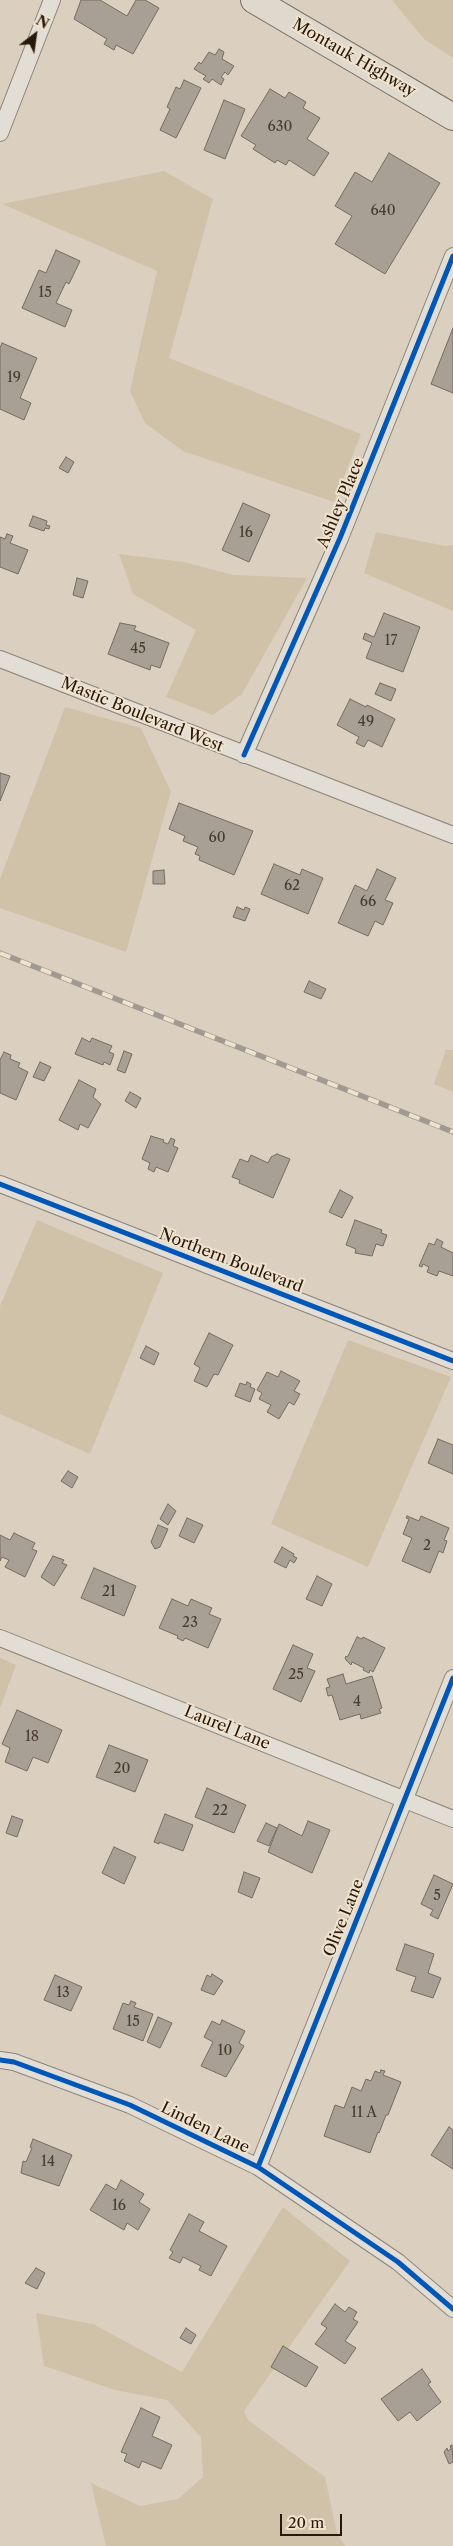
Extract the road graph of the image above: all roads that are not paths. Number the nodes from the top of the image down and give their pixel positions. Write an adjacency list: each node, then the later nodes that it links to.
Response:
1 (52, 0): 4 (street)
2 (254, 0): 3 (main road, Montauk Highway)
3 (453, 117)
4 (0, 133)
5 (453, 256): 7 (street, Ashley Place)
6 (0, 659): 7 (street, Mastic Boulevard West)
7 (244, 755): 8 (street, Mastic Boulevard West)
8 (453, 835)
9 (0, 1184): 10 (street, Northern Boulevard)
10 (453, 1361)
11 (0, 1638): 13 (street, Laurel Lane)
12 (453, 1678): 13 (street, Olive Lane)
13 (404, 1800): 14 (street, Laurel Lane); 16 (street, Olive Lane)
14 (453, 1819)
15 (0, 2060): 16 (street, Linden Lane)
16 (258, 2167): 17 (street, Linden Lane)
17 (453, 2309)

